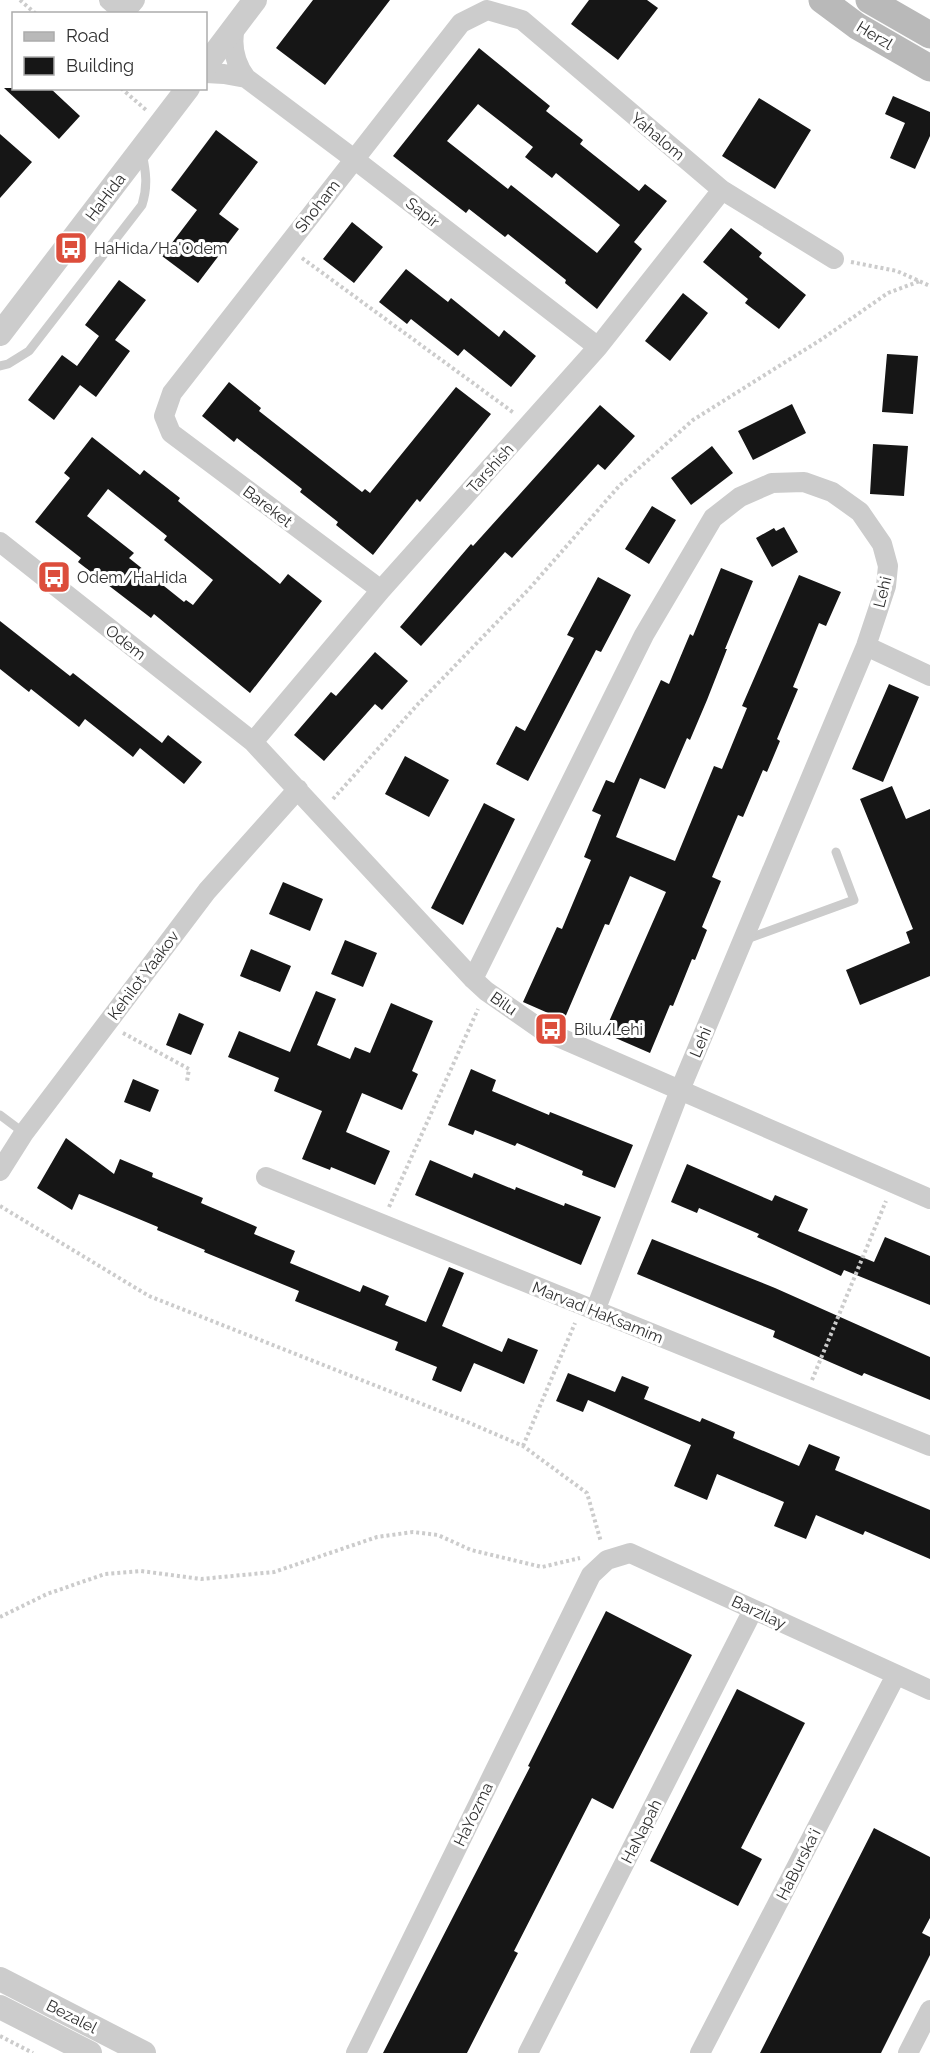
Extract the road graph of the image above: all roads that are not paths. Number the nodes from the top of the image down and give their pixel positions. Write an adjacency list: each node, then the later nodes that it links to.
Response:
1 (109, 0): 8 (street)
2 (135, 0): 9 (street)
3 (235, 0): 12 (street)
4 (255, 0): 10 (street)
5 (822, 0): 14 (main road, Herzl)
6 (869, 0): 11 (main road, Herzl)
7 (487, 10): 20 (street, Shoham); 21 (street, Yahalom)
8 (123, 12)
9 (125, 12)
10 (235, 27): 13 (street); 16 (street, Sapir)
11 (930, 35)
12 (207, 38)
13 (207, 64)
14 (930, 68)
15 (207, 73): 16 (street, Sapir)
16 (246, 78): 20 (street, Sapir)
17 (166, 90): 23 (street, HaHida)
18 (186, 90): 19 (street, HaHida)
19 (141, 149): 24 (street, HaHida); 26 (lane)
20 (354, 159): 25 (street, Sapir); 27 (street, Shoham)
21 (722, 190): 22 (street, Yahalom); 25 (street, Tarshish)
22 (834, 259)
23 (0, 310)
24 (0, 334)
25 (598, 347): 29 (street, Tarshish)
26 (0, 366)
27 (164, 416): 29 (street, Bareket)
28 (0, 542): 32 (street, Odem)
29 (381, 590): 32 (street, Tarshish)
30 (866, 646): 31 (street); 35 (street, Lehi); 36 (street, Lehi)
31 (930, 676)
32 (253, 742): 33 (street, Bilu)
33 (298, 789): 36 (street, Bilu); 39 (street, Kehilot Yaakov)
34 (836, 852): 35 (lane)
35 (743, 940): 37 (street, Lehi)
36 (480, 985): 37 (street, Bilu)
37 (680, 1090): 42 (street, Bilu); 43 (street, Lehi)
38 (0, 1115): 39 (lane)
39 (24, 1133): 40 (street, Kehilot Yaakov)
40 (0, 1171)
41 (266, 1177): 43 (street, Marvad HaKsamim)
42 (930, 1199)
43 (589, 1308): 44 (street, Marvad HaKsamim)
44 (930, 1446)
45 (606, 1556): 46 (street, Barzilay); 54 (street, HaYozma)
46 (753, 1610): 47 (street, Barzilay); 55 (street, HaNapah)
47 (896, 1675): 48 (street, Barzilay); 56 (street, HaBurska'i)
48 (930, 1690)
49 (0, 1979): 53 (street, Bezalel)
50 (0, 2007): 52 (street, Bezalel)
51 (930, 2010): 57 (street)
52 (90, 2053)
53 (144, 2053)
54 (356, 2053)
55 (528, 2053)
56 (700, 2053)
57 (908, 2053)

